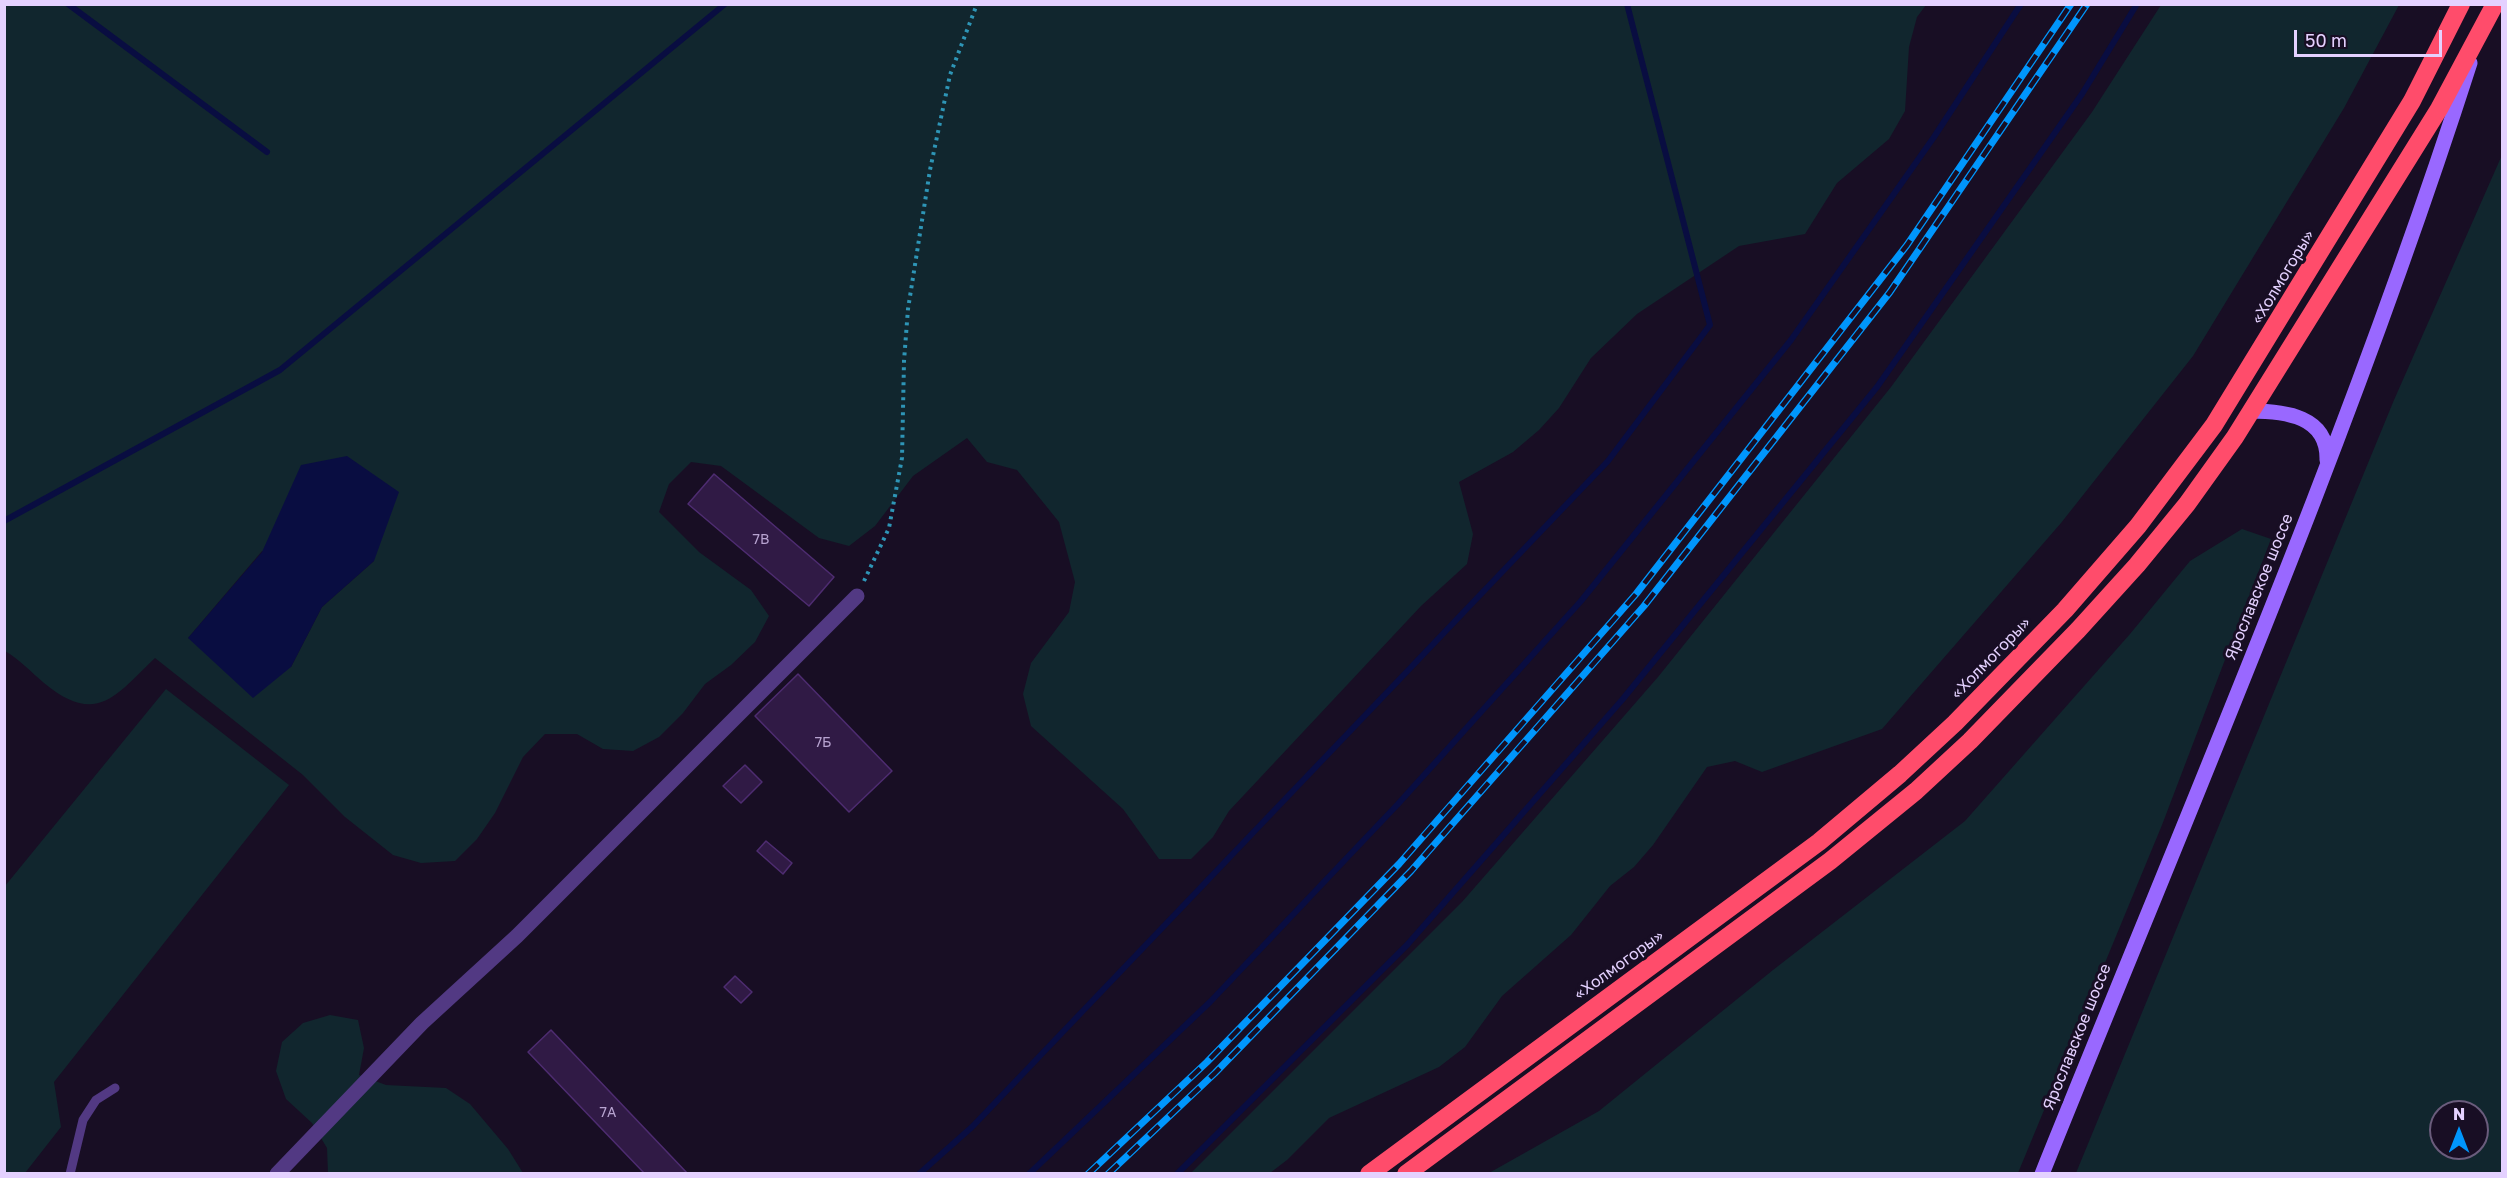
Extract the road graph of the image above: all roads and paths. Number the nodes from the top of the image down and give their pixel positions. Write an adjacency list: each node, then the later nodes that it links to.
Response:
1 (977, 4): 9 (path)
2 (2461, 4): 7 (highway, «Холмогоры»)
3 (2486, 4): 5 (main road, Ярославское шоссе)
4 (2495, 4): 5 (highway)
5 (2479, 34): 6 (highway); 8 (main road, Ярославское шоссе)
6 (2250, 411): 7 (highway); 8 (main road); 14 (highway)
7 (2219, 418): 13 (highway, «Холмогоры»)
8 (2327, 466): 15 (main road, Ярославское шоссе)
9 (857, 596): 12 (street)
10 (115, 1088): 11 (lane)
11 (70, 1173)
12 (277, 1173)
13 (1369, 1173)
14 (1406, 1173)
15 (2042, 1173)

